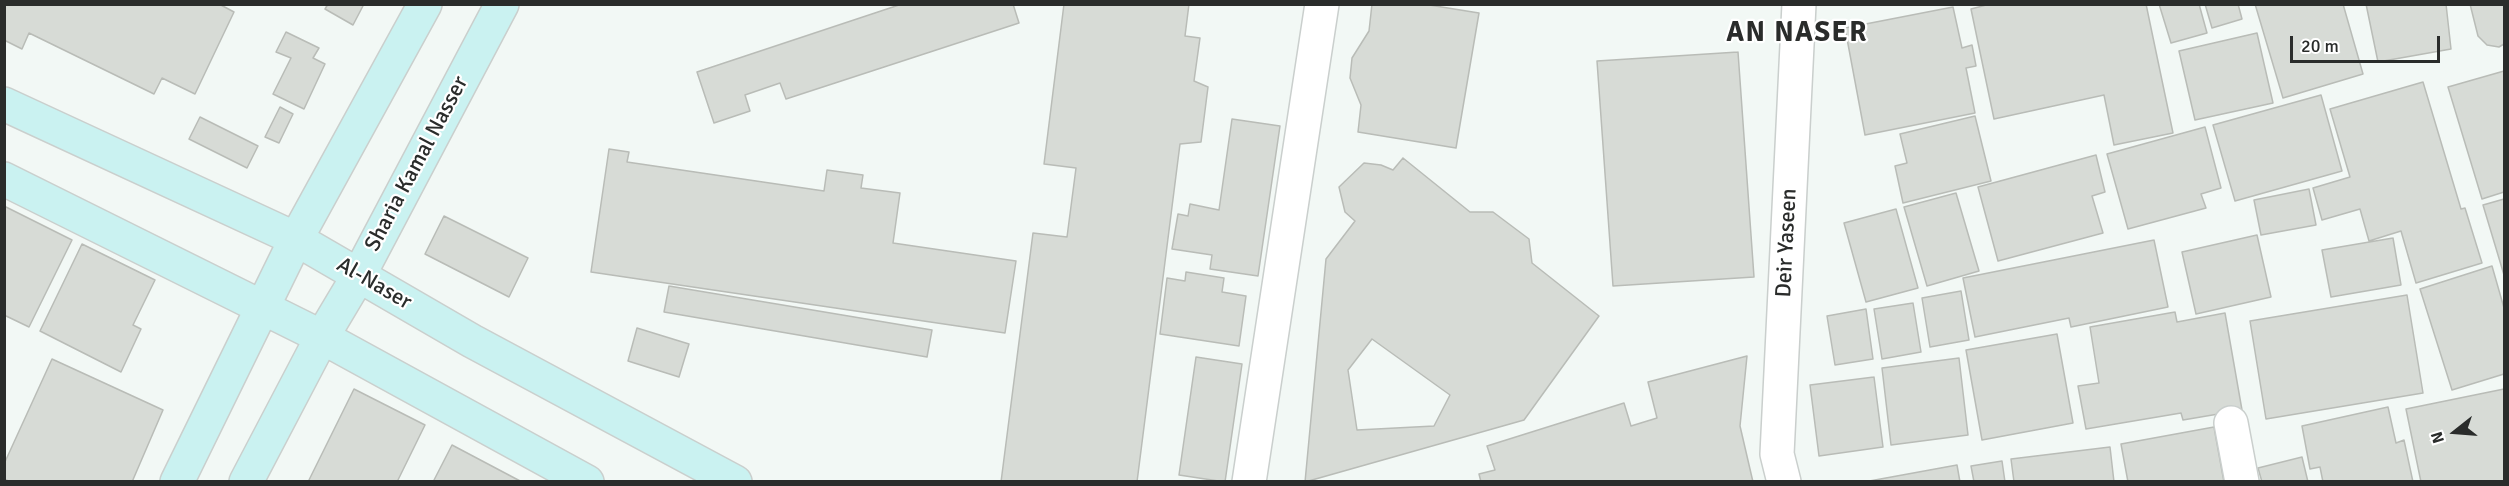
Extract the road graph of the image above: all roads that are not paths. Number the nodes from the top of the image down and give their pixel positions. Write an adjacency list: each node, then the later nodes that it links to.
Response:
1 (425, 4): 7 (main road)
2 (502, 4): 8 (main road, Sharia Kamal Nasser)
3 (1322, 4): 16 (street)
4 (1799, 4): 17 (street, Deir Yaseen)
5 (4, 104): 7 (main road, Al-Naser)
6 (4, 179): 9 (main road)
7 (296, 239): 8 (main road, Al-Naser); 9 (main road)
8 (359, 275): 10 (main road, Sharia Kamal Nasser); 15 (main road, Al-Naser)
9 (264, 307): 10 (main road); 12 (main road)
10 (322, 338): 13 (main road, Sharia Kamal Nasser); 14 (main road)
11 (2231, 423): 18 (street)
12 (177, 482)
13 (246, 482)
14 (587, 482)
15 (735, 482)
16 (1249, 482)
17 (1784, 482)
18 (2242, 482)

